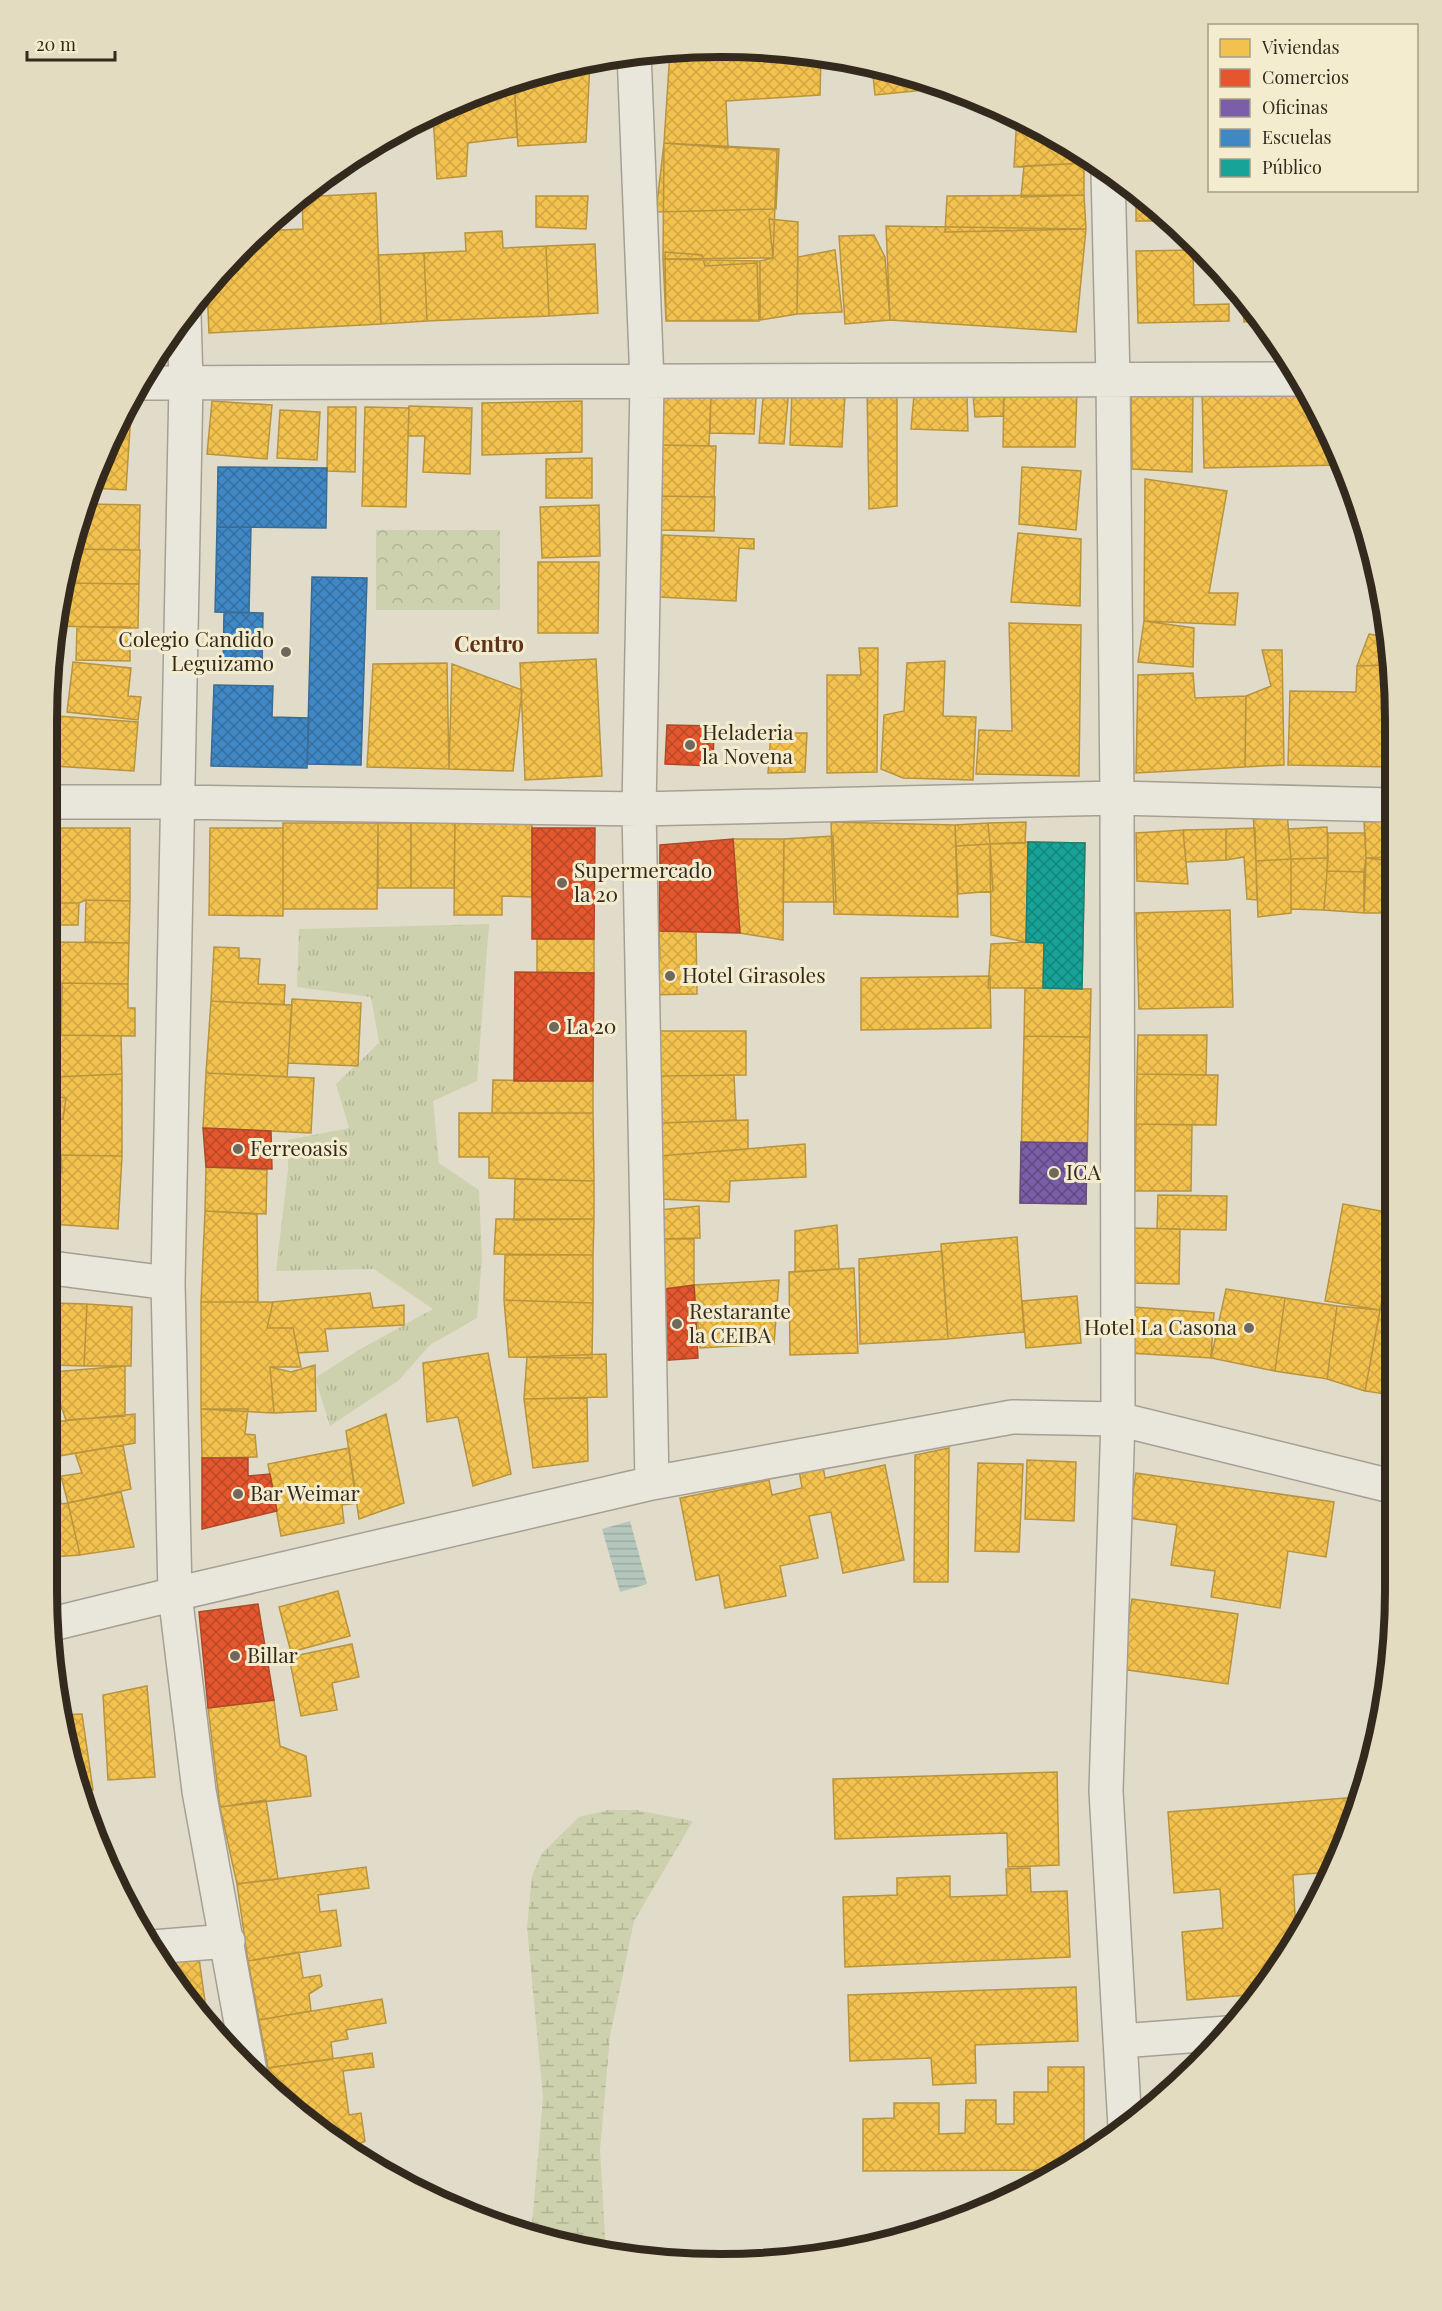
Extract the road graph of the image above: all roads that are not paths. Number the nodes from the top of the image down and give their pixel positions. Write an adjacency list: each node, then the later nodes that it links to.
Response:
1 (634, 63): 6 (street)
2 (1108, 182): 4 (street)
3 (184, 330): 8 (street)
4 (1113, 379): 5 (street); 6 (street); 9 (street)
5 (1290, 379)
6 (647, 382): 8 (street); 13 (street)
7 (150, 383): 8 (street)
8 (186, 383): 11 (street)
9 (1117, 798): 12 (street); 13 (street); 16 (street)
10 (57, 802): 11 (street)
11 (177, 802): 13 (street); 15 (street)
12 (1385, 805)
13 (639, 809): 17 (street)
14 (57, 1269): 15 (street)
15 (168, 1283): 19 (street)
16 (1118, 1419): 17 (street); 18 (street); 24 (street)
17 (652, 1483): 19 (street)
18 (1385, 1485)
19 (175, 1594): 20 (street); 21 (street)
20 (58, 1623)
21 (228, 1941): 22 (street); 25 (street)
22 (161, 1946)
23 (1215, 2034): 24 (street)
24 (1121, 2041): 26 (street)
25 (247, 2056)
26 (1125, 2117)

